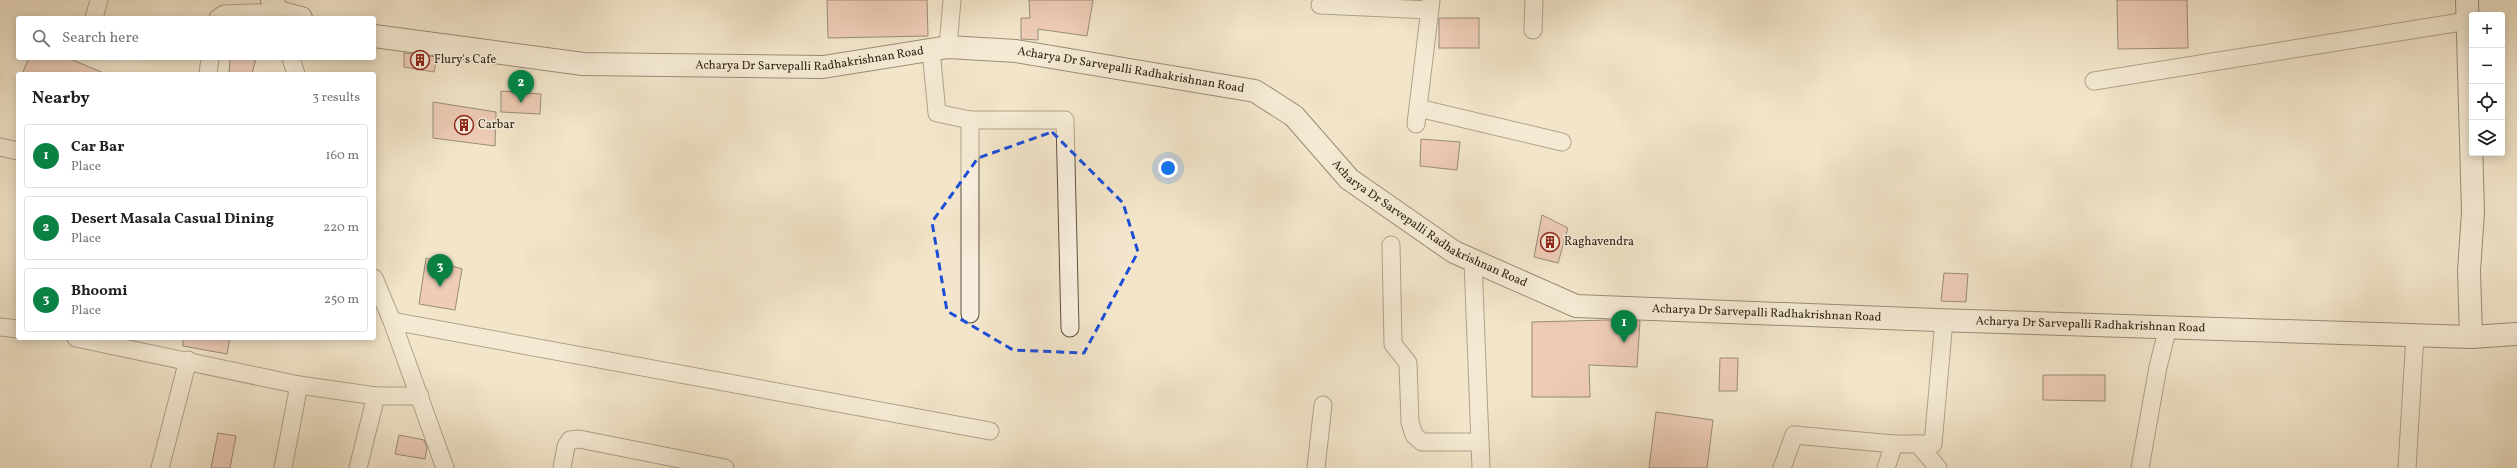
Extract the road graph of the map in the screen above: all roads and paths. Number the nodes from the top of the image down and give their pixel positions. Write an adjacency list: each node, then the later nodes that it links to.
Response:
1 (99, 0): 8 (street)
2 (952, 0): 13 (street)
3 (1534, 0): 11 (street)
4 (1320, 5): 5 (street)
5 (1431, 5): 20 (street)
6 (277, 10): 9 (street); 10 (street)
7 (2467, 11): 18 (street); 35 (street)
8 (95, 16)
9 (221, 16)
10 (295, 16)
11 (1533, 30)
12 (376, 36): 13 (street, Acharya Dr Sarvepalli Radhakrishnan Road)
13 (939, 48): 19 (street); 24 (street, Acharya Dr Sarvepalli Radhakrishnan Road)
14 (210, 60): 16 (street)
15 (292, 60): 17 (street)
16 (208, 72)
17 (295, 72)
18 (2094, 81)
19 (970, 120): 26 (street); 30 (street)
20 (1562, 142)
21 (0, 147): 22 (street)
22 (16, 151)
23 (1392, 245): 43 (street)
24 (1473, 261): 27 (street, Acharya Dr Sarvepalli Radhakrishnan Road); 43 (street)
25 (376, 283): 28 (street)
26 (970, 314)
27 (1944, 320): 31 (street, Acharya Dr Sarvepalli Radhakrishnan Road); 45 (street)
28 (392, 321): 40 (street); 42 (street)
29 (0, 326): 32 (street)
30 (1070, 328)
31 (2168, 328): 34 (street, Acharya Dr Sarvepalli Radhakrishnan Road); 57 (street)
32 (16, 329)
33 (2517, 334): 35 (street, Acharya Dr Sarvepalli Radhakrishnan Road)
34 (2415, 335): 35 (street, Acharya Dr Sarvepalli Radhakrishnan Road); 58 (street)
35 (2471, 337)
36 (86, 340): 37 (street)
37 (188, 360): 38 (street); 46 (street)
38 (299, 385): 39 (street); 47 (street)
39 (376, 396): 40 (street); 48 (street)
40 (420, 396): 49 (street)
41 (1323, 405): 52 (street)
42 (990, 431)
43 (1480, 442): 53 (street)
44 (1894, 444): 45 (street); 54 (street); 55 (street)
45 (1918, 444): 56 (street)
46 (160, 468)
47 (283, 468)
48 (358, 468)
49 (445, 468)
50 (562, 468): 51 (street)
51 (725, 468)
52 (1316, 468)
53 (1481, 468)
54 (1782, 468)
55 (1886, 468)
56 (1938, 468)
57 (2140, 468)
58 (2407, 468)

